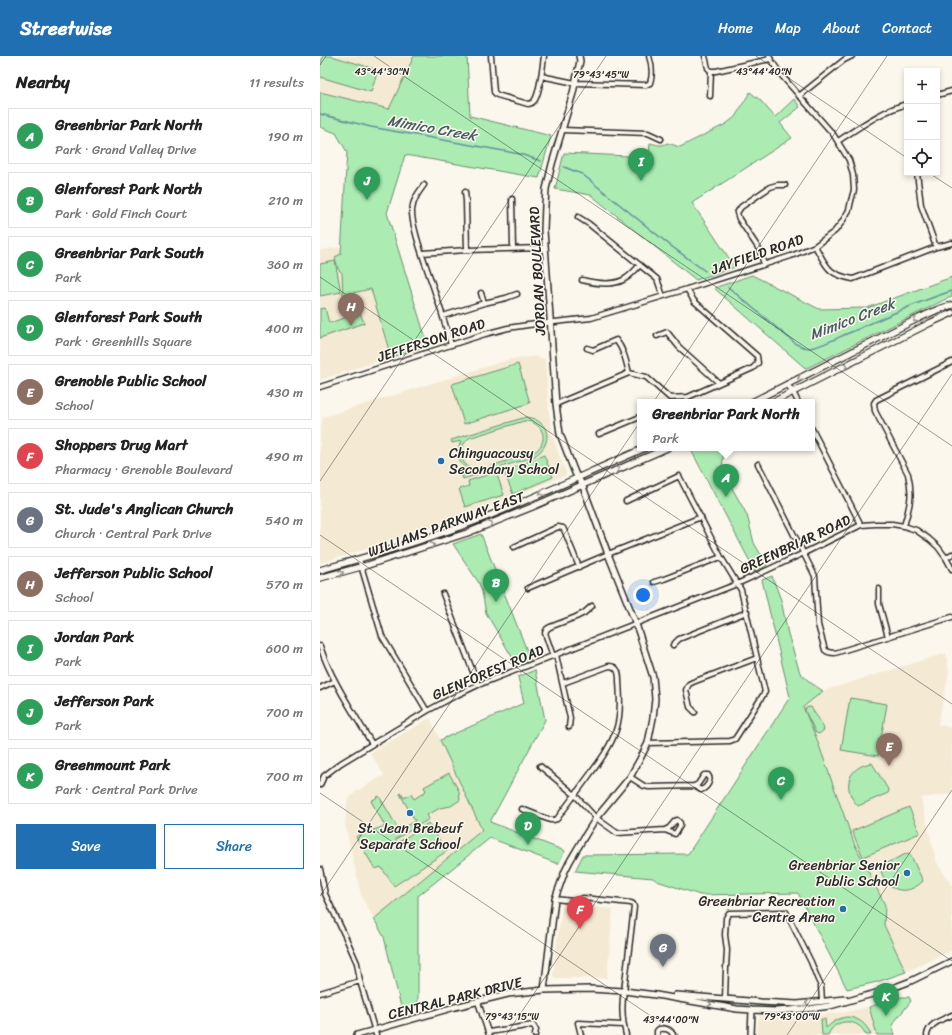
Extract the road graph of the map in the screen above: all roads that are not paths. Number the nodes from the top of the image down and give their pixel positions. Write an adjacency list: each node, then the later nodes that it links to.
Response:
1 (491, 56): 11 (street)
2 (544, 56): 11 (street)
3 (579, 56): 12 (street, JORDAN BOULEVARD)
4 (649, 56): 12 (street)
5 (705, 56): 10 (street)
6 (841, 56): 9 (street)
7 (852, 56): 9 (street)
8 (770, 57): 10 (street); 16 (street, JAYFIELD ROAD)
9 (844, 60): 16 (street)
10 (711, 72): 15 (street)
11 (541, 76): 12 (street)
12 (575, 83): 18 (street, JORDAN BOULEVARD)
13 (952, 91): 14 (street)
14 (940, 94)
15 (710, 96)
16 (799, 96): 20 (street, JAYFIELD ROAD)
17 (904, 105): 20 (street)
18 (562, 130): 19 (street); 30 (street, JORDAN BOULEVARD)
19 (661, 139)
20 (838, 141): 28 (street, JAYFIELD ROAD)
21 (917, 176): 29 (street)
22 (786, 184): 34 (street)
23 (424, 185): 33 (street)
24 (465, 192): 32 (street)
25 (512, 199): 31 (street)
26 (578, 217): 35 (street)
27 (952, 243): 29 (street)
28 (815, 246): 29 (street); 34 (street, JAYFIELD ROAD)
29 (936, 247)
30 (546, 248): 31 (street); 45 (street, JORDAN BOULEVARD)
31 (513, 249): 32 (street)
32 (467, 250): 33 (street)
33 (422, 253): 44 (street)
34 (764, 264): 37 (street, JAYFIELD ROAD)
35 (640, 265): 36 (street); 40 (street)
36 (582, 280)
37 (687, 289): 40 (street, JAYFIELD ROAD); 51 (street)
38 (481, 293): 41 (street)
39 (517, 294): 41 (street)
40 (664, 296): 45 (street, JAYFIELD ROAD)
41 (484, 303): 44 (street)
42 (952, 304): 52 (main road, one-way to 52)
43 (952, 313): 54 (main road, one-way to 43)
44 (443, 316): 47 (street)
45 (551, 323): 47 (street, JEFFERSON ROAD); 60 (street, JORDAN BOULEVARD)
46 (657, 336): 51 (street)
47 (451, 345): 53 (street, JEFFERSON ROAD)
48 (587, 348): 50 (street)
49 (952, 362): 72 (street)
50 (629, 373): 55 (street); 60 (street)
51 (719, 383): 56 (street)
52 (787, 384): 54 (street); 57 (main road)
53 (320, 387)
54 (793, 392): 58 (main road); 59 (street)
55 (667, 399)
56 (675, 399)
57 (758, 399)
58 (779, 399)
59 (796, 399)
60 (556, 404): 67 (street, JORDAN BOULEVARD)
61 (637, 418): 62 (street)
62 (600, 434)
63 (815, 435): 71 (street)
64 (638, 451): 67 (main road, WILLIAMS PARKWAY EAST)
65 (660, 451): 68 (main road, WILLIAMS PARKWAY EAST, one-way to 65)
66 (758, 464): 74 (street)
67 (578, 477): 68 (street, JORDAN BOULEVARD); 79 (main road, WILLIAMS PARKWAY EAST, one-way to 79)
68 (582, 484): 75 (street, JORDAN BOULEVARD); 80 (main road, WILLIAMS PARKWAY EAST, one-way to 68)
69 (626, 501): 70 (street)
70 (701, 517): 75 (street); 77 (street)
71 (861, 525): 72 (street, GREENBRIAR ROAD); 74 (street, GREENBRIAR ROAD)
72 (904, 526): 78 (street, GREENBRIAR ROAD)
73 (514, 547): 81 (street)
74 (804, 553): 86 (street, GREENBRIAR ROAD); 94 (street)
75 (608, 554): 81 (street); 93 (street, JORDAN BOULEVARD)
76 (952, 554): 78 (street)
77 (721, 557): 85 (street); 86 (street)
78 (946, 558): 82 (street, GREENBRIAR ROAD)
79 (359, 559): 80 (street); 83 (main road, WILLIAMS PARKWAY EAST)
80 (361, 567): 84 (main road, WILLIAMS PARKWAY EAST, one-way to 80); 103 (street)
81 (579, 567): 87 (street)
82 (952, 569)
83 (320, 570)
84 (320, 578)
85 (654, 582)
86 (738, 584): 91 (street); 93 (street, GREENBRIAR ROAD)
87 (528, 588)
88 (880, 589): 94 (street)
89 (443, 594): 101 (street)
90 (592, 606): 97 (street)
91 (747, 612): 95 (street); 98 (street)
92 (952, 617): 94 (street)
93 (636, 624): 97 (street, GLENFOREST ROAD); 106 (street, JORDAN BOULEVARD)
94 (888, 637)
95 (673, 644)
96 (320, 646): 99 (street)
97 (554, 656): 100 (street); 101 (street, GLENFOREST ROAD)
98 (757, 658): 104 (street); 106 (street)
99 (335, 681): 102 (street); 107 (street)
100 (563, 683): 105 (street); 114 (street)
101 (478, 685): 103 (street, GLENFOREST ROAD)
102 (320, 688)
103 (427, 711): 107 (street, GLENFOREST ROAD)
104 (695, 712)
105 (569, 727)
106 (648, 743): 111 (street, JORDAN BOULEVARD)
107 (372, 744): 110 (street, GLENFOREST ROAD)
108 (540, 766): 114 (street)
109 (320, 773): 110 (street)
110 (324, 776): 112 (street, GLENFOREST ROAD)
111 (630, 777): 113 (street); 116 (street, JORDAN BOULEVARD)
112 (320, 785)
113 (694, 786)
114 (575, 795): 115 (street); 116 (street)
115 (522, 809)
116 (596, 818): 117 (street); 119 (street, JORDAN BOULEVARD)
117 (666, 830)
118 (320, 869): 121 (street)
119 (555, 899): 122 (street, JORDAN BOULEVARD); 123 (street)
120 (952, 961): 126 (street, CENTRAL PARK DRIVE)
121 (360, 981): 124 (street); 134 (street)
122 (544, 990): 123 (street, CENTRAL PARK DRIVE); 129 (street, CENTRAL PARK DRIVE)
123 (624, 991): 125 (street, CENTRAL PARK DRIVE); 133 (street)
124 (320, 993)
125 (656, 995): 127 (street, CENTRAL PARK DRIVE); 131 (street, CENTRAL PARK DRIVE, one-way to 131)
126 (860, 997): 128 (street, CENTRAL PARK DRIVE); 131 (street, CENTRAL PARK DRIVE)
127 (725, 999): 128 (street); 130 (street, CENTRAL PARK DRIVE)
128 (822, 1001): 130 (street, CENTRAL PARK DRIVE, one-way to 130)
129 (478, 1002): 134 (street, CENTRAL PARK DRIVE); 135 (street)
130 (752, 1002): 131 (street)
131 (752, 1010): 142 (street)
132 (952, 1015): 143 (street)
133 (623, 1025): 138 (street); 139 (street)
134 (375, 1033): 136 (street, CENTRAL PARK DRIVE)
135 (489, 1034): 137 (street)
136 (357, 1035)
137 (535, 1035)
138 (581, 1035)
139 (626, 1035)
140 (657, 1035): 141 (street)
141 (673, 1035)
142 (750, 1035)
143 (927, 1035)

